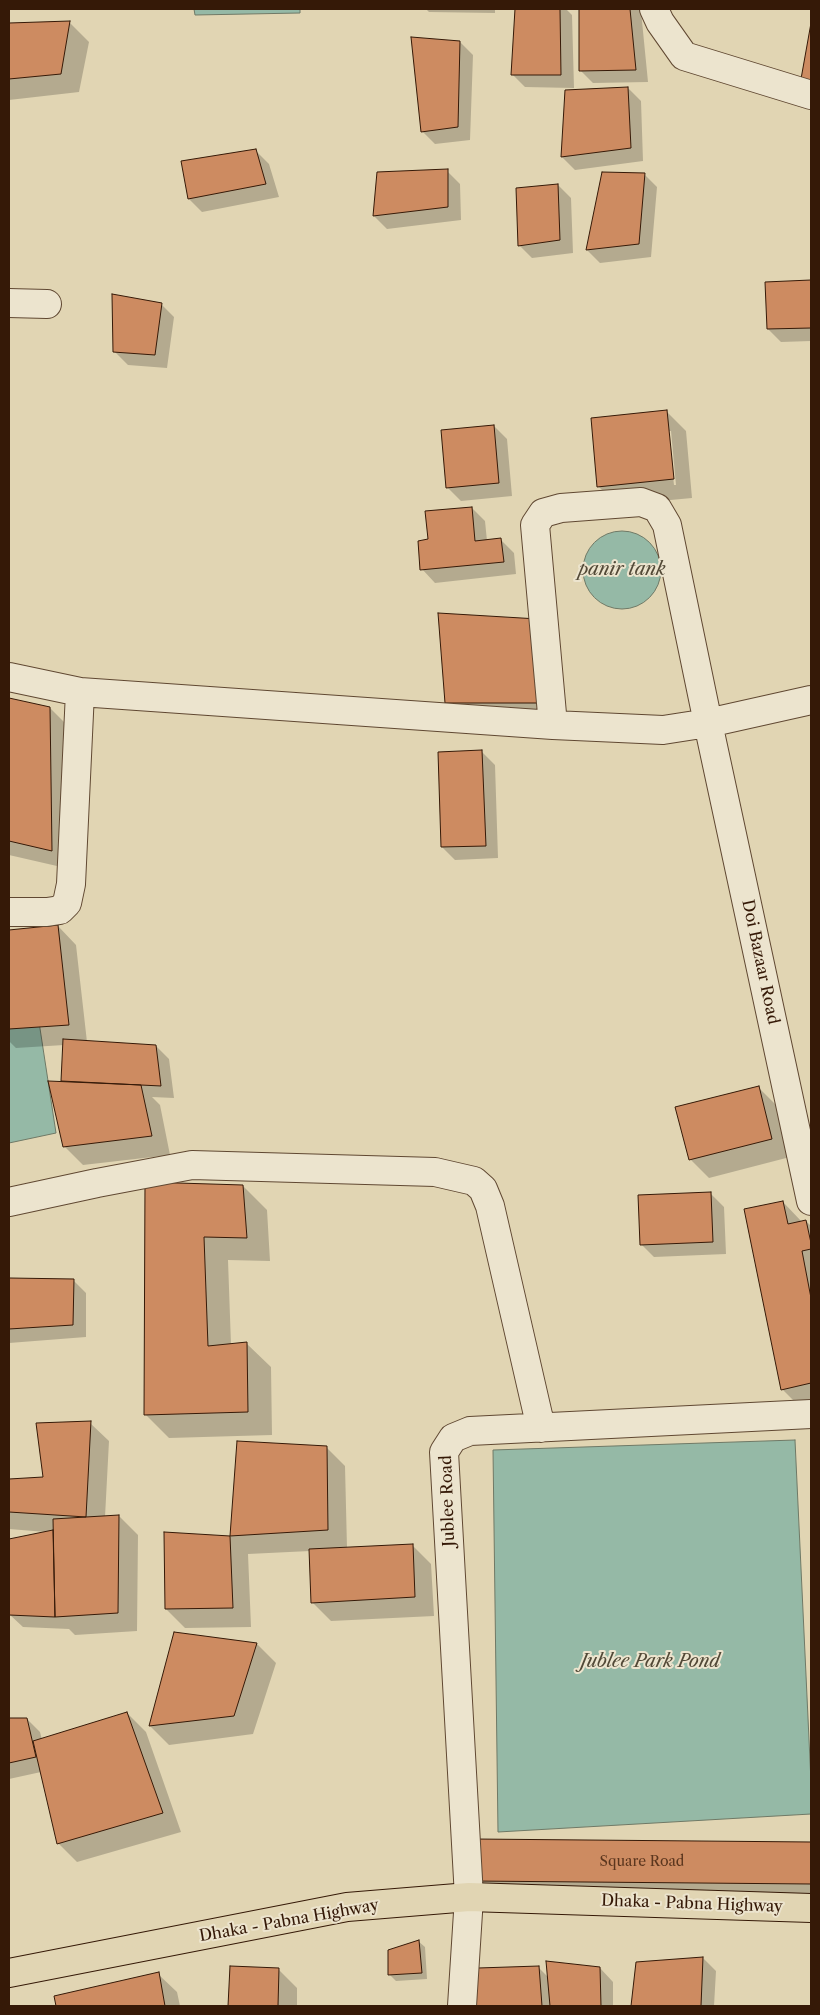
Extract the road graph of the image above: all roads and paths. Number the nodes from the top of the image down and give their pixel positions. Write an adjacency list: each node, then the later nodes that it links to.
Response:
1 (654, 9): 2 (street)
2 (811, 95)
3 (9, 303): 4 (street)
4 (48, 304)
5 (9, 677): 6 (street)
6 (80, 692): 9 (street); 10 (street)
7 (811, 700): 8 (street)
8 (708, 723): 9 (street); 9 (street, Doi Bazaar Road); 11 (street, Doi Bazaar Road)
9 (553, 725)
10 (9, 912)
11 (811, 1201)
12 (9, 1202): 14 (street)
13 (811, 1414): 14 (street, Jublee Road)
14 (541, 1428): 15 (street, Jublee Road)
15 (469, 1897): 16 (main road, Dhaka - Pabna Highway); 17 (main road, Dhaka - Pabna Highway); 18 (street, Jublee Road)
16 (811, 1908)
17 (9, 1972)
18 (462, 2006)

